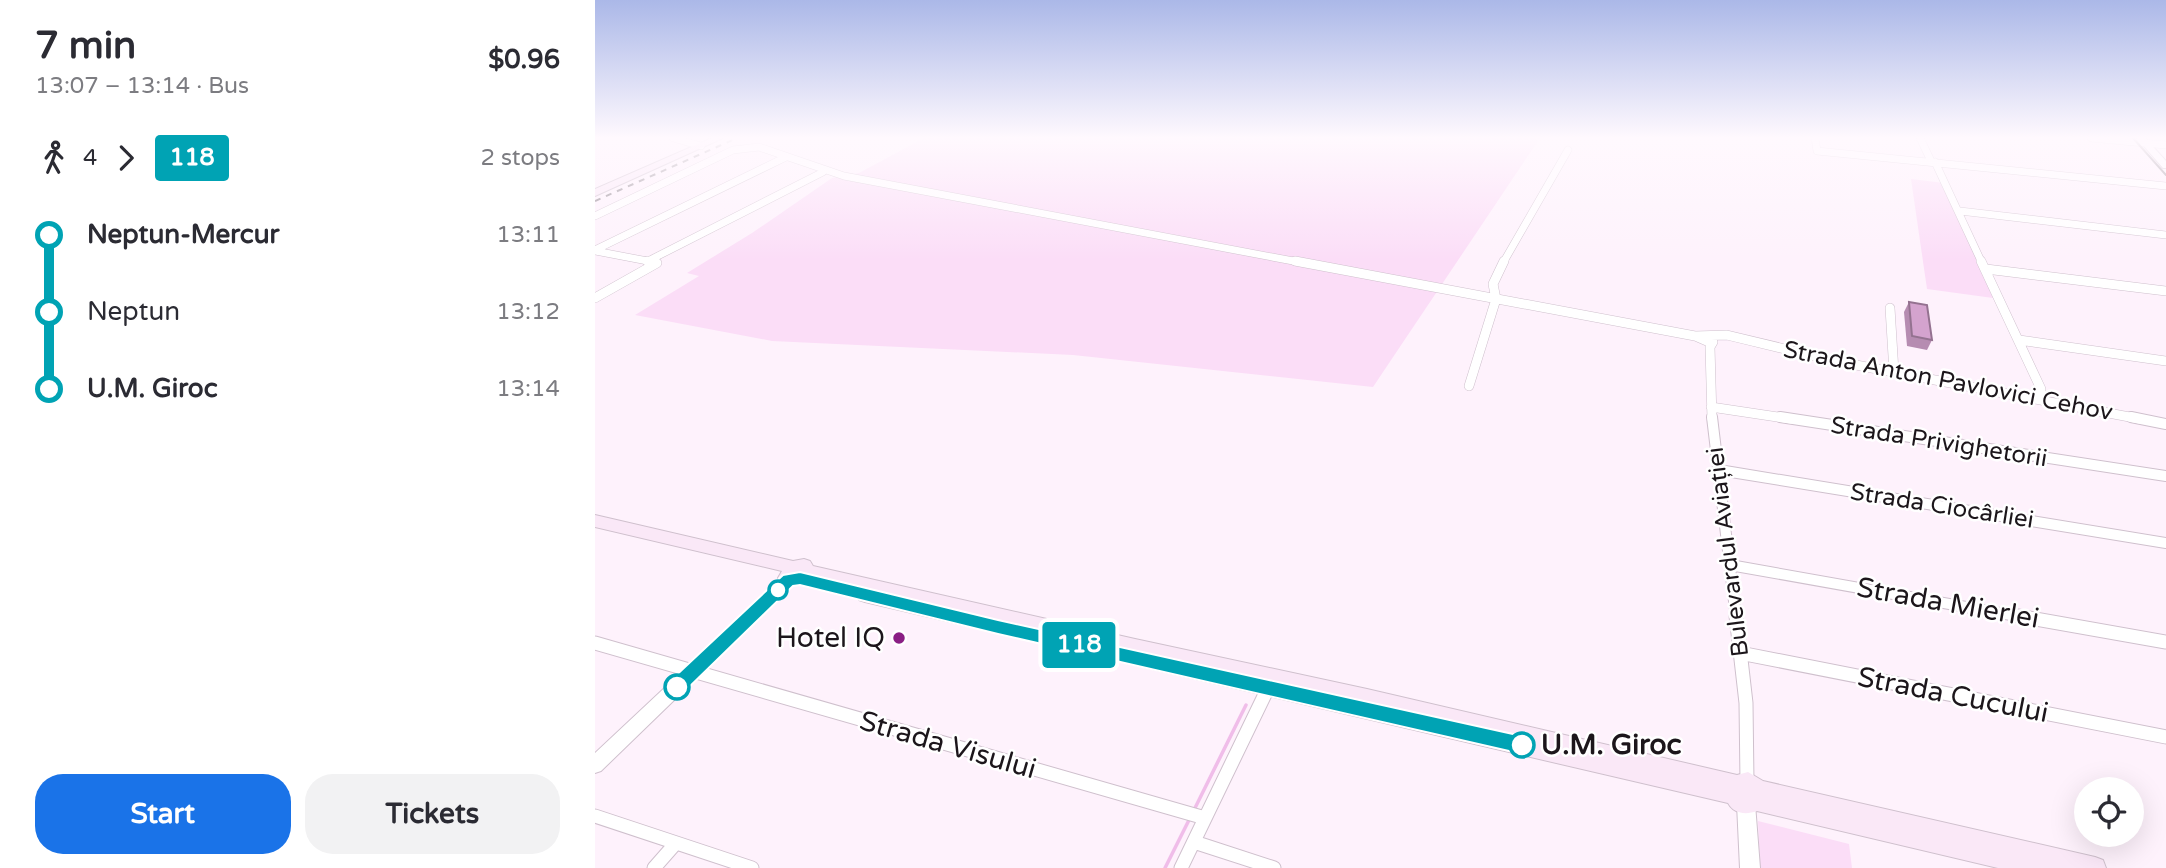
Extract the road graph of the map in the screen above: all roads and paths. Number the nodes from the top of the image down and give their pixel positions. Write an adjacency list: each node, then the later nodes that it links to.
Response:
1 (628, 179): 10 (main road)
2 (673, 179): 12 (street)
3 (742, 179): 14 (street)
4 (810, 179): 15 (street)
5 (857, 179): 19 (street)
6 (1551, 179): 19 (street)
7 (1942, 179): 11 (street)
8 (2096, 179): 9 (street)
9 (2166, 186)
10 (595, 193)
11 (1960, 211): 13 (street); 16 (street)
12 (595, 216)
13 (2166, 235)
14 (595, 251): 15 (street)
15 (648, 261): 18 (street)
16 (1986, 269): 17 (street); 23 (street)
17 (2166, 291)
18 (595, 298)
19 (1496, 299): 21 (street); 27 (street)
20 (1890, 308): 26 (street)
21 (1695, 337): 22 (street, Strada Anton Pavlovici Cehov); 24 (street)
22 (1731, 338): 24 (street); 26 (street, Strada Anton Pavlovici Cehov)
23 (2019, 340): 25 (street); 28 (street)
24 (1711, 343): 29 (street, Bulevardul Aviației)
25 (2166, 361)
26 (1894, 372): 28 (street, Strada Anton Pavlovici Cehov)
27 (1469, 386)
28 (2041, 399): 30 (street, Strada Anton Pavlovici Cehov)
29 (1711, 407): 31 (street, Bulevardul Aviației); 32 (street, Strada Privighetorii)
30 (2166, 424)
31 (1719, 470): 35 (street, Strada Ciocârliei); 36 (street, Bulevardul Aviației)
32 (2166, 476)
33 (595, 521): 37 (main road)
34 (595, 530): 37 (main road)
35 (2166, 543)
36 (1730, 565): 38 (street, Strada Mierlei); 40 (street, Bulevardul Aviației)
37 (795, 574): 41 (street); 42 (main road); 45 (main road)
38 (2166, 642)
39 (596, 645): 41 (street, Strada Visului)
40 (1740, 653): 43 (street, Strada Cucului); 45 (street, Bulevardul Aviației)
41 (692, 672): 44 (street); 47 (street, Strada Visului)
42 (1269, 686): 45 (main road); 47 (street)
43 (2166, 737)
44 (595, 765)
45 (1746, 792): 50 (main road); 55 (street, Bulevardul Aviației); 57 (main road)
46 (595, 816): 49 (street)
47 (1203, 817): 48 (street)
48 (1194, 842): 53 (street); 54 (street)
49 (676, 843): 51 (street); 52 (street)
50 (1975, 860): 56 (main road)
51 (654, 868)
52 (752, 868)
53 (1181, 868)
54 (1274, 868)
55 (1750, 868)
56 (2045, 868)
57 (2095, 868)

